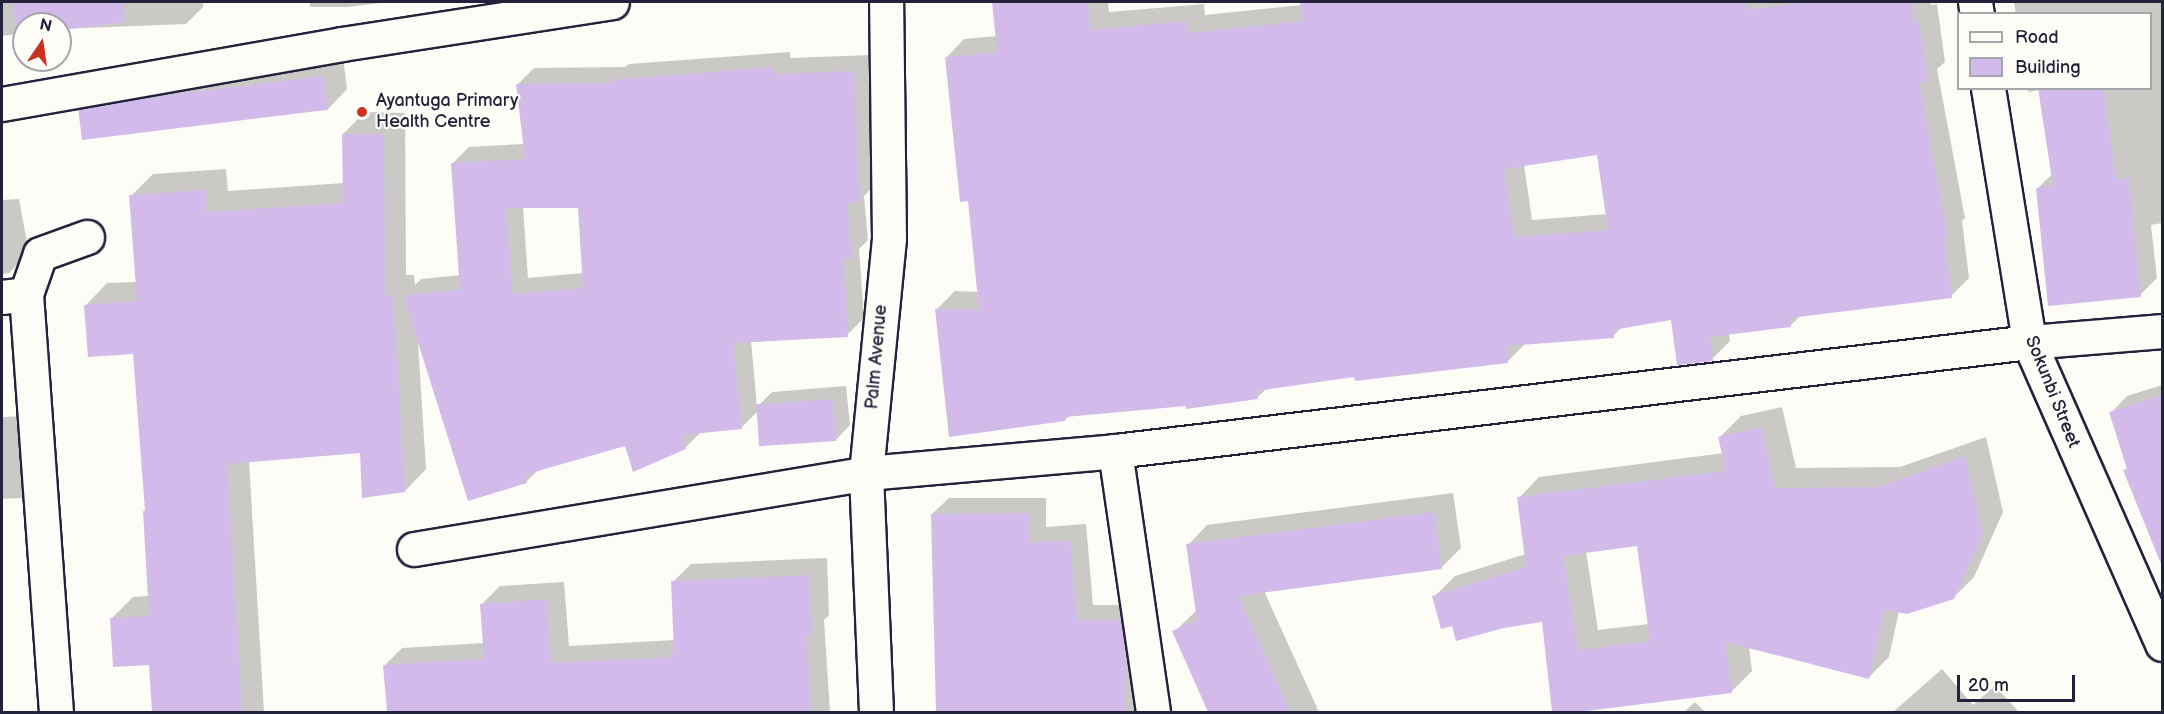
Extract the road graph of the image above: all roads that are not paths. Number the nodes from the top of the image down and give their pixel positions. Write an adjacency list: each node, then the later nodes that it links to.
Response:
1 (612, 2): 4 (street)
2 (886, 2): 10 (street, Palm Avenue)
3 (1988, 90): 8 (street, Sokunbi Street)
4 (2, 104)
5 (87, 237): 6 (street)
6 (14, 296): 13 (street)
7 (2163, 331): 8 (street)
8 (2029, 342): 9 (street); 12 (street, Sokunbi Street)
9 (1115, 451): 10 (street); 15 (street)
10 (866, 473): 11 (street); 14 (street, Palm Avenue)
11 (414, 549)
12 (2163, 644)
13 (56, 712)
14 (876, 712)
15 (1153, 712)

